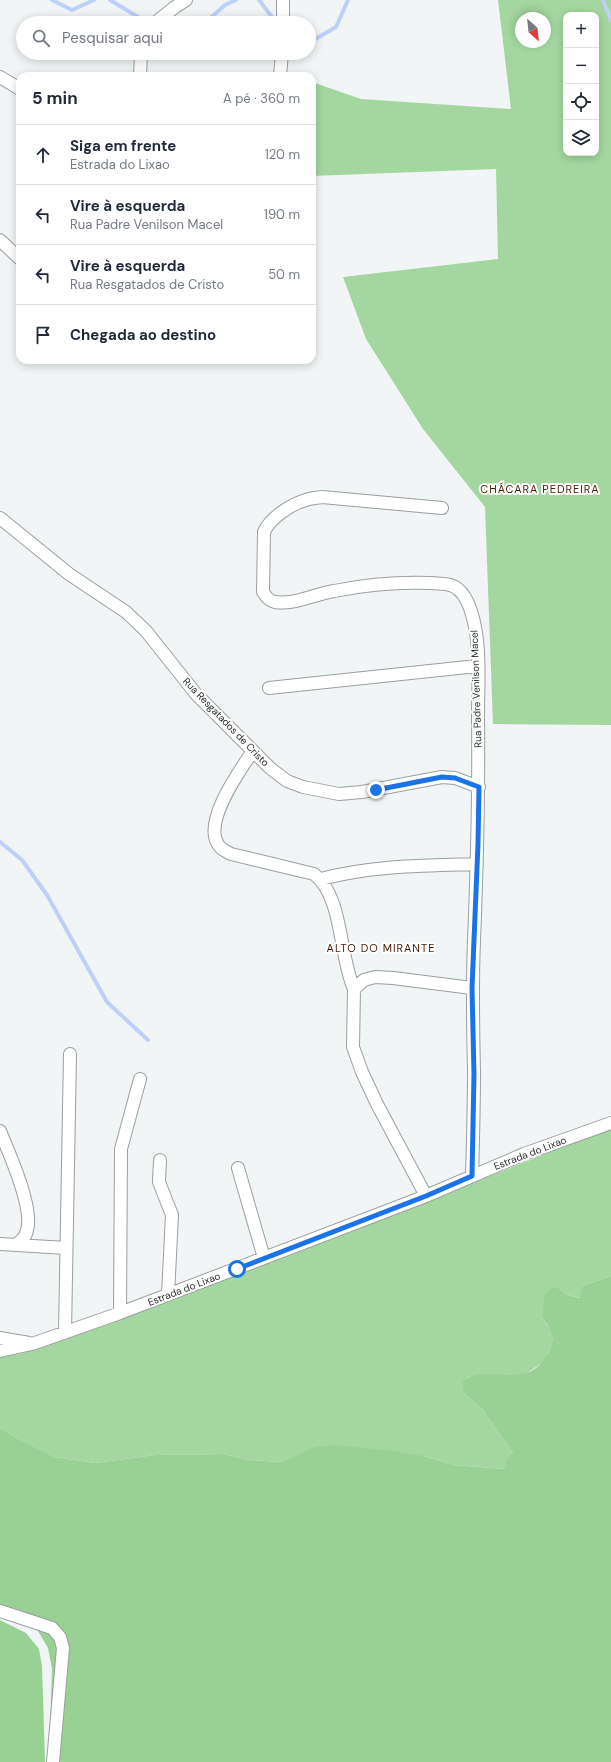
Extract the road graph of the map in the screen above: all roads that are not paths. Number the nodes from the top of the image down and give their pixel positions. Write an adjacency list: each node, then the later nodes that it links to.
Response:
1 (186, 0): 3 (street)
2 (283, 0): 4 (street)
3 (164, 16)
4 (284, 16)
5 (141, 60): 7 (street)
6 (281, 60): 8 (street)
7 (140, 72)
8 (280, 72)
9 (0, 77): 10 (street)
10 (16, 87)
11 (0, 240): 12 (street)
12 (16, 255)
13 (442, 508): 15 (street, Rua Padre Venilson Macel)
14 (0, 518): 17 (street, Rua Resgatados de Cristo)
15 (477, 666): 16 (street); 18 (street, Rua Padre Venilson Macel)
16 (268, 688)
17 (253, 752): 18 (street, Rua Resgatados de Cristo); 20 (street)
18 (479, 787): 19 (street, Rua Padre Venilson Macel)
19 (477, 864): 20 (street); 21 (street, Rua Padre Venilson Macel)
20 (321, 879): 22 (street)
21 (472, 988): 22 (street); 29 (street, Rua Padre Venilson Macel)
22 (354, 989): 30 (street)
23 (70, 1054): 33 (street)
24 (140, 1078): 36 (street)
25 (611, 1122): 29 (street, Estrada do Lixao)
26 (0, 1131): 32 (street)
27 (160, 1160): 35 (street)
28 (238, 1168): 34 (street)
29 (472, 1176): 30 (street, Estrada do Lixao)
30 (426, 1196): 34 (street, Estrada do Lixao)
31 (0, 1244): 32 (street)
32 (16, 1245): 33 (street)
33 (66, 1248): 37 (street)
34 (264, 1258): 35 (street, Estrada do Lixao)
35 (168, 1295): 36 (street, Estrada do Lixao)
36 (120, 1313): 37 (street, Estrada do Lixao)
37 (65, 1332): 39 (street, Estrada do Lixao)
38 (0, 1338): 39 (street)
39 (32, 1344): 40 (street, Estrada do Lixao)
40 (0, 1351)
41 (0, 1612): 42 (street)
42 (53, 1762)

